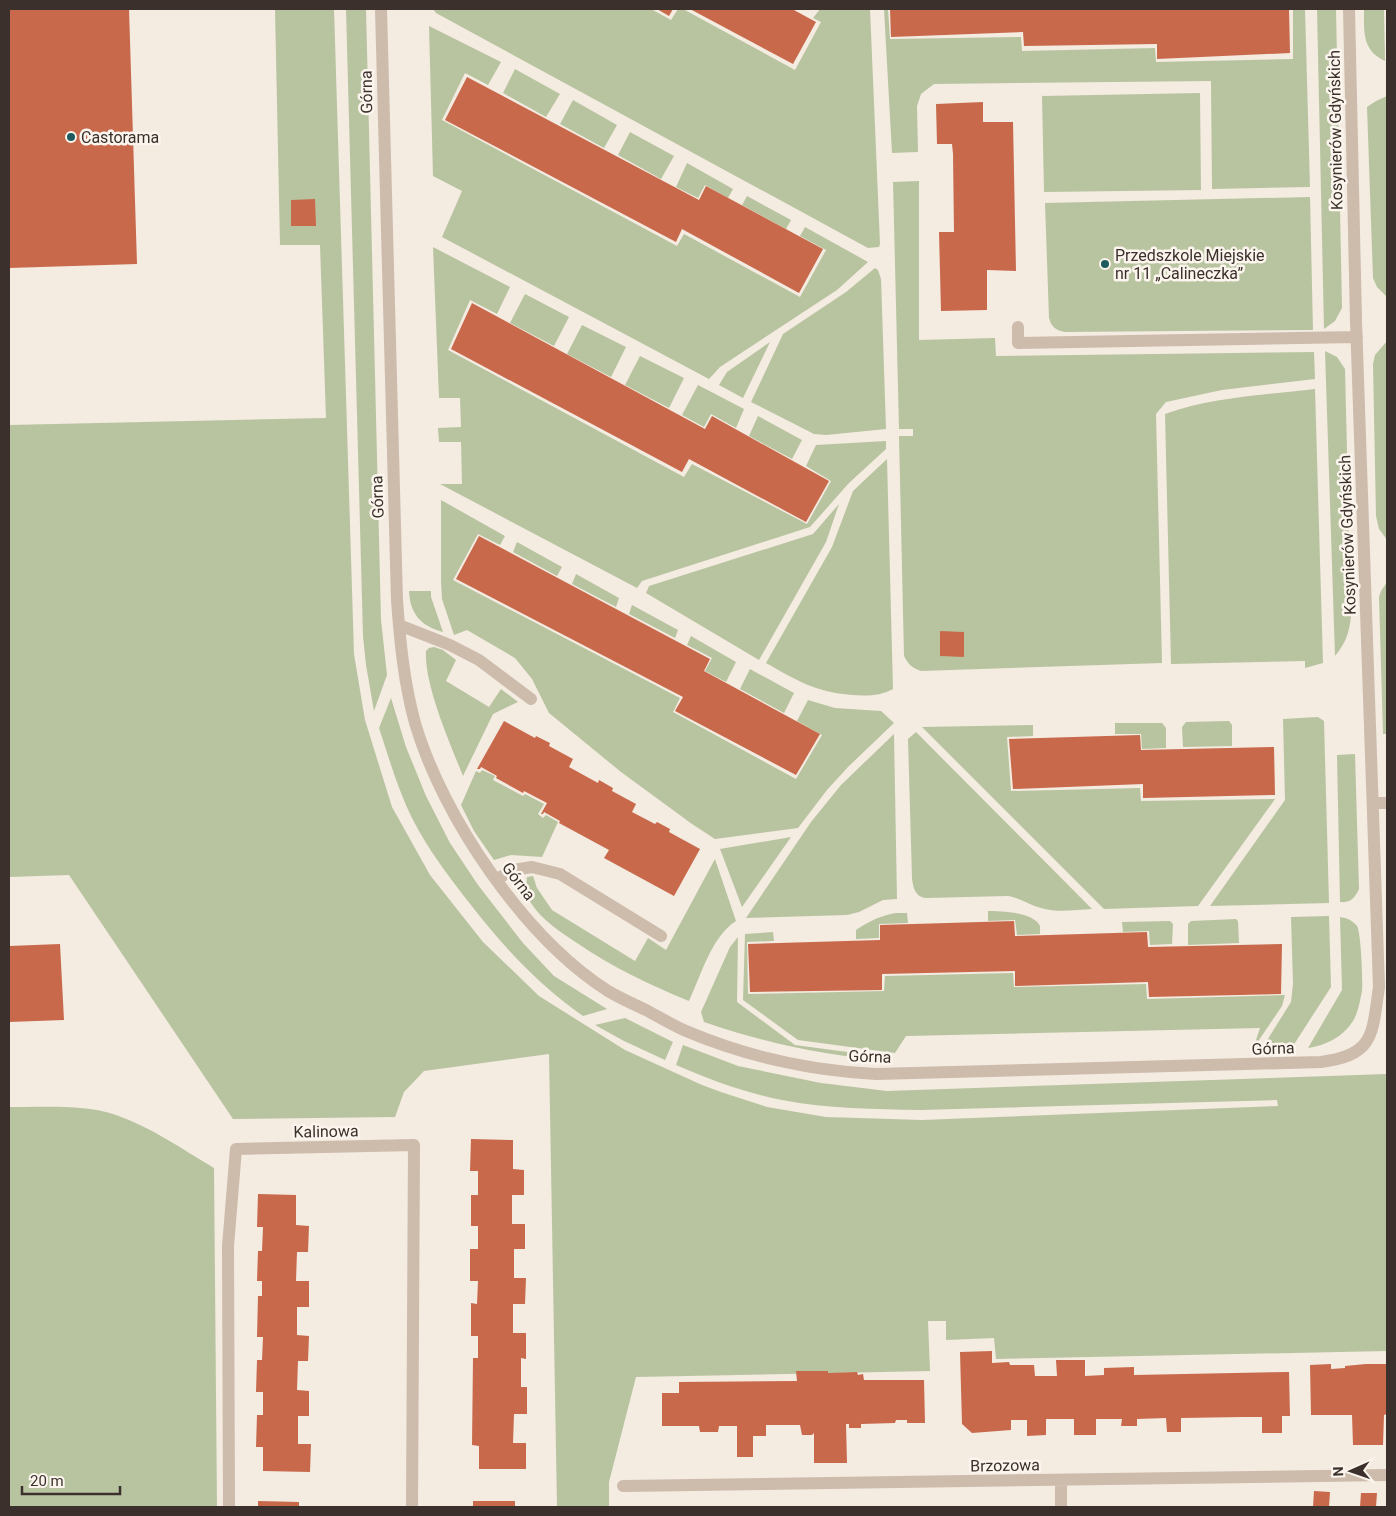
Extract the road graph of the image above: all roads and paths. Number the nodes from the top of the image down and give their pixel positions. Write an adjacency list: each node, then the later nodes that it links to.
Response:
1 (381, 9): 5 (street, Górna)
2 (1349, 9): 4 (street, Kosynierów Gdyńskich)
3 (1018, 327): 4 (street)
4 (1357, 337): 7 (street, Kosynierów Gdyńskich)
5 (399, 625): 6 (street); 9 (street, Górna)
6 (531, 699)
7 (1373, 803): 8 (street); 11 (street, Kosynierów Gdyńskich)
8 (1387, 803)
9 (497, 879): 10 (street); 11 (street, Górna)
10 (661, 936)
11 (1355, 1053)
12 (1387, 1475): 13 (street, Brzozowa)
13 (1061, 1481): 14 (street, Brzozowa); 17 (street)
14 (622, 1486)
15 (229, 1507): 16 (street, Kalinowa)
16 (412, 1507)
17 (1061, 1507)

